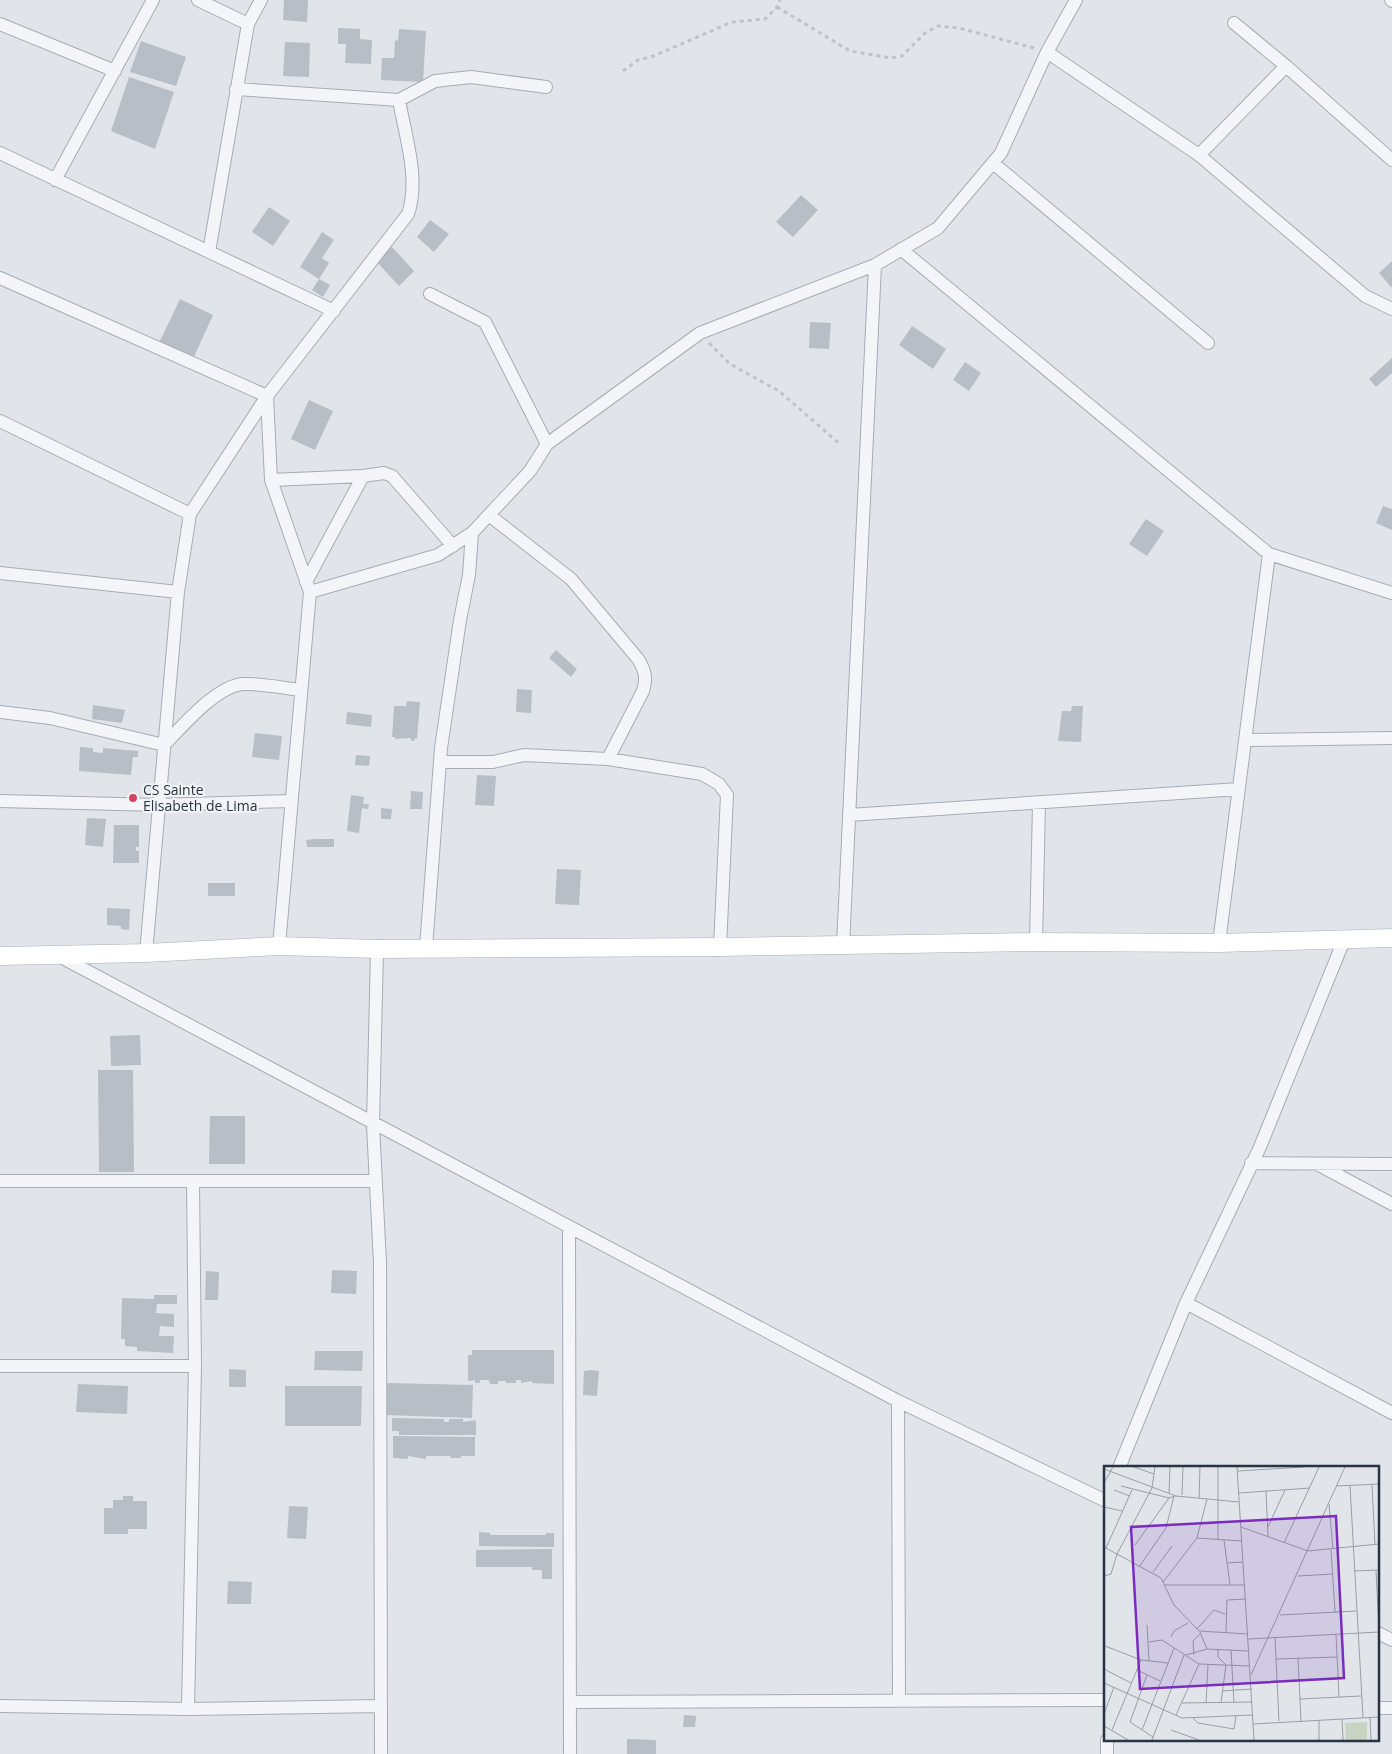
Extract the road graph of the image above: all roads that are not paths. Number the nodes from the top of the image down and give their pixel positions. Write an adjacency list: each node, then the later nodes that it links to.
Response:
1 (153, 0): 10 (street)
2 (198, 0): 7 (street)
3 (261, 0): 7 (street)
4 (1076, 0): 8 (street)
5 (1234, 23): 9 (street)
6 (0, 24): 10 (street)
7 (248, 24): 12 (street)
8 (1047, 52): 15 (street); 17 (street)
9 (1286, 66): 15 (street); 16 (street)
10 (115, 71): 18 (street)
11 (546, 87): 13 (street)
12 (236, 89): 13 (street); 20 (street)
13 (399, 100): 25 (street)
14 (0, 152): 18 (street)
15 (1199, 155): 24 (street)
16 (1392, 160)
17 (993, 163): 19 (street); 26 (street)
18 (55, 180): 20 (street)
19 (901, 250): 21 (street); 36 (street)
20 (209, 252): 25 (street)
21 (875, 265): 29 (street); 53 (street)
22 (0, 278): 27 (street)
23 (430, 294): 29 (street)
24 (1392, 309)
25 (334, 311): 27 (street)
26 (1208, 343)
27 (267, 396): 31 (street); 32 (street)
28 (0, 421): 32 (street)
29 (547, 444): 33 (street)
30 (363, 476): 31 (street); 35 (street); 38 (street)
31 (271, 480): 38 (street)
32 (190, 514): 39 (street)
33 (489, 515): 34 (street); 46 (street)
34 (472, 533): 35 (street); 47 (street)
35 (453, 546): 38 (street)
36 (1269, 554): 40 (street); 44 (street)
37 (0, 573): 39 (street)
38 (308, 587): 41 (street)
39 (178, 592): 45 (street)
40 (1392, 593)
41 (301, 690): 45 (street); 50 (street)
42 (0, 712): 45 (street)
43 (1392, 738): 44 (street)
44 (1245, 740): 48 (street)
45 (164, 745): 52 (street)
46 (608, 760): 47 (street); 60 (street)
47 (440, 762): 61 (street)
48 (1239, 790): 51 (street); 57 (street)
49 (0, 801): 52 (street)
50 (291, 801): 52 (street); 58 (street)
51 (1039, 803): 53 (street); 56 (street)
52 (158, 805): 63 (street)
53 (850, 815): 59 (street)
54 (1392, 938): 55 (street)
55 (1344, 940): 57 (street); 68 (street)
56 (1036, 942): 57 (street); 59 (street)
57 (1219, 944)
58 (279, 946): 62 (street); 63 (street)
59 (843, 946): 60 (street)
60 (720, 947): 61 (street)
61 (426, 948): 62 (street)
62 (378, 949): 66 (street)
63 (146, 953): 64 (street)
64 (57, 955): 65 (street); 66 (street)
65 (0, 956)
66 (373, 1125): 71 (street); 74 (street)
67 (1314, 1162): 68 (street); 69 (street); 73 (street)
68 (1251, 1163): 75 (street)
69 (1392, 1164)
70 (0, 1181): 72 (street)
71 (376, 1181): 72 (street); 88 (street)
72 (193, 1182): 77 (street)
73 (1392, 1204)
74 (569, 1228): 78 (street); 86 (street)
75 (1186, 1303): 79 (street); 80 (street)
76 (0, 1366): 77 (street)
77 (195, 1366): 89 (street)
78 (898, 1401): 81 (street); 85 (street)
79 (1392, 1413)
80 (1120, 1466)
81 (1104, 1500)
82 (1380, 1634): 83 (street)
83 (1392, 1640)
84 (1104, 1700): 85 (street)
85 (899, 1701): 86 (street)
86 (570, 1702): 91 (street)
87 (0, 1706): 89 (street)
88 (381, 1706): 89 (street); 90 (street)
89 (188, 1709)
90 (381, 1754)
91 (570, 1754)

